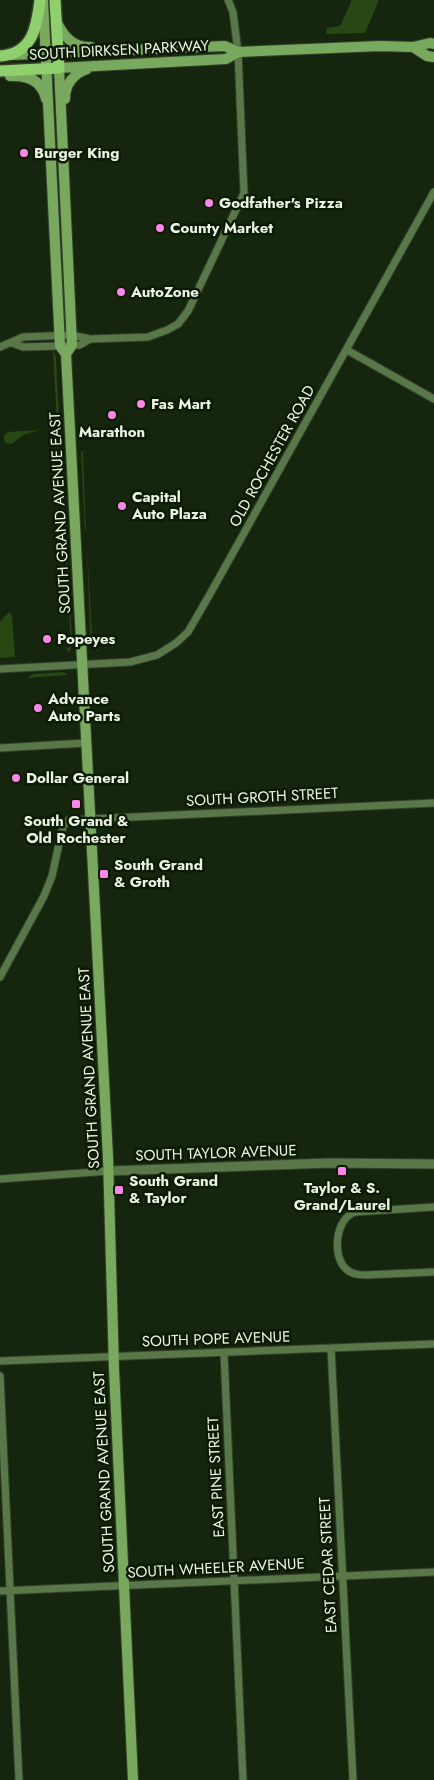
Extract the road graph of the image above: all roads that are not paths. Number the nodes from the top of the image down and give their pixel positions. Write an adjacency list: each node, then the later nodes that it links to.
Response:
1 (40, 0): 12 (main road)
2 (44, 0): 10 (main road)
3 (55, 0): 5 (main road)
4 (228, 0): 9 (street)
5 (56, 23): 8 (main road); 11 (main road)
6 (434, 44): 7 (main road, SOUTH DIRKSEN PARKWAY)
7 (413, 47): 9 (main road, SOUTH DIRKSEN PARKWAY); 13 (main road, SOUTH DIRKSEN PARKWAY)
8 (112, 51): 9 (main road, SOUTH DIRKSEN PARKWAY); 11 (main road, SOUTH DIRKSEN PARKWAY)
9 (238, 52): 14 (main road, SOUTH DIRKSEN PARKWAY); 21 (street)
10 (46, 54): 11 (main road, SOUTH DIRKSEN PARKWAY); 12 (main road, SOUTH DIRKSEN PARKWAY); 15 (main road)
11 (58, 54): 15 (main road)
12 (5, 56)
13 (434, 57)
14 (92, 67): 15 (main road, SOUTH DIRKSEN PARKWAY); 19 (main road)
15 (53, 68): 16 (main road, SOUTH DIRKSEN PARKWAY); 18 (main road, SOUTH GRAND AVENUE EAST); 19 (main road, SOUTH GRAND AVENUE EAST)
16 (0, 71)
17 (0, 75): 18 (main road)
18 (49, 112): 21 (main road, SOUTH GRAND AVENUE EAST)
19 (63, 154): 21 (main road, SOUTH GRAND AVENUE EAST)
20 (434, 192): 23 (street, OLD ROCHESTER ROAD)
21 (66, 343): 22 (street); 25 (main road, SOUTH GRAND AVENUE EAST)
22 (0, 347)
23 (346, 350): 24 (street); 25 (street, OLD ROCHESTER ROAD)
24 (434, 399)
25 (82, 664): 26 (street, OLD ROCHESTER ROAD); 27 (main road, SOUTH GRAND AVENUE EAST)
26 (0, 668)
27 (86, 743): 28 (street); 30 (main road, SOUTH GRAND AVENUE EAST)
28 (0, 748)
29 (434, 803): 30 (street, SOUTH GROTH STREET)
30 (91, 818): 31 (street); 33 (main road, SOUTH GRAND AVENUE EAST)
31 (0, 976)
32 (434, 1164): 33 (street, SOUTH TAYLOR AVENUE)
33 (109, 1170): 34 (street, SOUTH TAYLOR AVENUE); 40 (main road, SOUTH GRAND AVENUE EAST)
34 (0, 1179)
35 (434, 1207): 36 (street)
36 (434, 1272)
37 (434, 1344): 38 (street, SOUTH POPE AVENUE)
38 (331, 1348): 39 (street, SOUTH POPE AVENUE); 44 (street, EAST CEDAR STREET)
39 (224, 1353): 40 (street, SOUTH POPE AVENUE); 45 (street, EAST PINE STREET)
40 (114, 1356): 41 (street, SOUTH POPE AVENUE); 46 (main road, SOUTH GRAND AVENUE EAST)
41 (0, 1361)
42 (0, 1376): 48 (street)
43 (434, 1572): 44 (street, SOUTH WHEELER AVENUE)
44 (342, 1576): 45 (street, SOUTH WHEELER AVENUE); 52 (street, EAST CEDAR STREET)
45 (235, 1581): 46 (street, SOUTH WHEELER AVENUE); 51 (street, EAST PINE STREET)
46 (124, 1586): 48 (street, SOUTH WHEELER AVENUE); 50 (main road, SOUTH GRAND AVENUE EAST)
47 (0, 1591): 48 (street, SOUTH WHEELER AVENUE)
48 (11, 1591): 49 (street)
49 (19, 1780)
50 (133, 1780)
51 (244, 1780)
52 (352, 1780)

